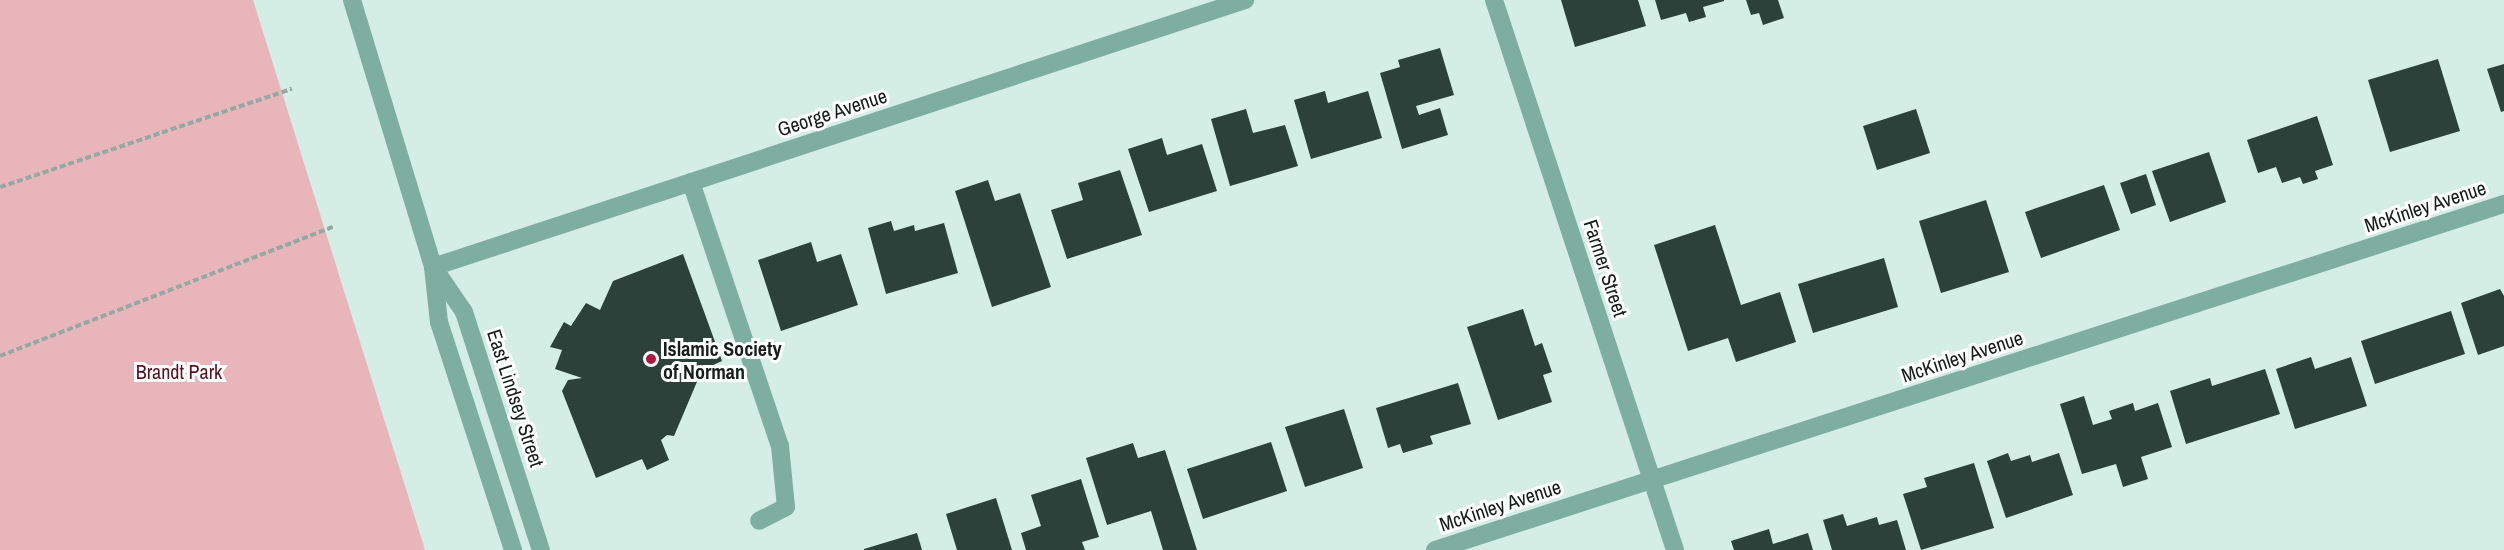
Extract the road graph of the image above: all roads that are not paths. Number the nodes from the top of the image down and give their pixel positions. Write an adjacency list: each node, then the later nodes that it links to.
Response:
1 (352, 0): 6 (street, East Lindsey Street)
2 (1245, 0): 4 (street, George Avenue)
3 (1494, 0): 7 (street, Farmer Street)
4 (691, 182): 6 (street, George Avenue); 8 (street)
5 (2504, 204): 7 (street, McKinley Avenue)
6 (433, 267): 9 (street, East Lindsey Street); 10 (street, East Lindsey Street)
7 (1653, 480): 11 (street, McKinley Avenue); 12 (street, Farmer Street)
8 (759, 521)
9 (513, 550)
10 (541, 550)
11 (1434, 550)
12 (1676, 550)

